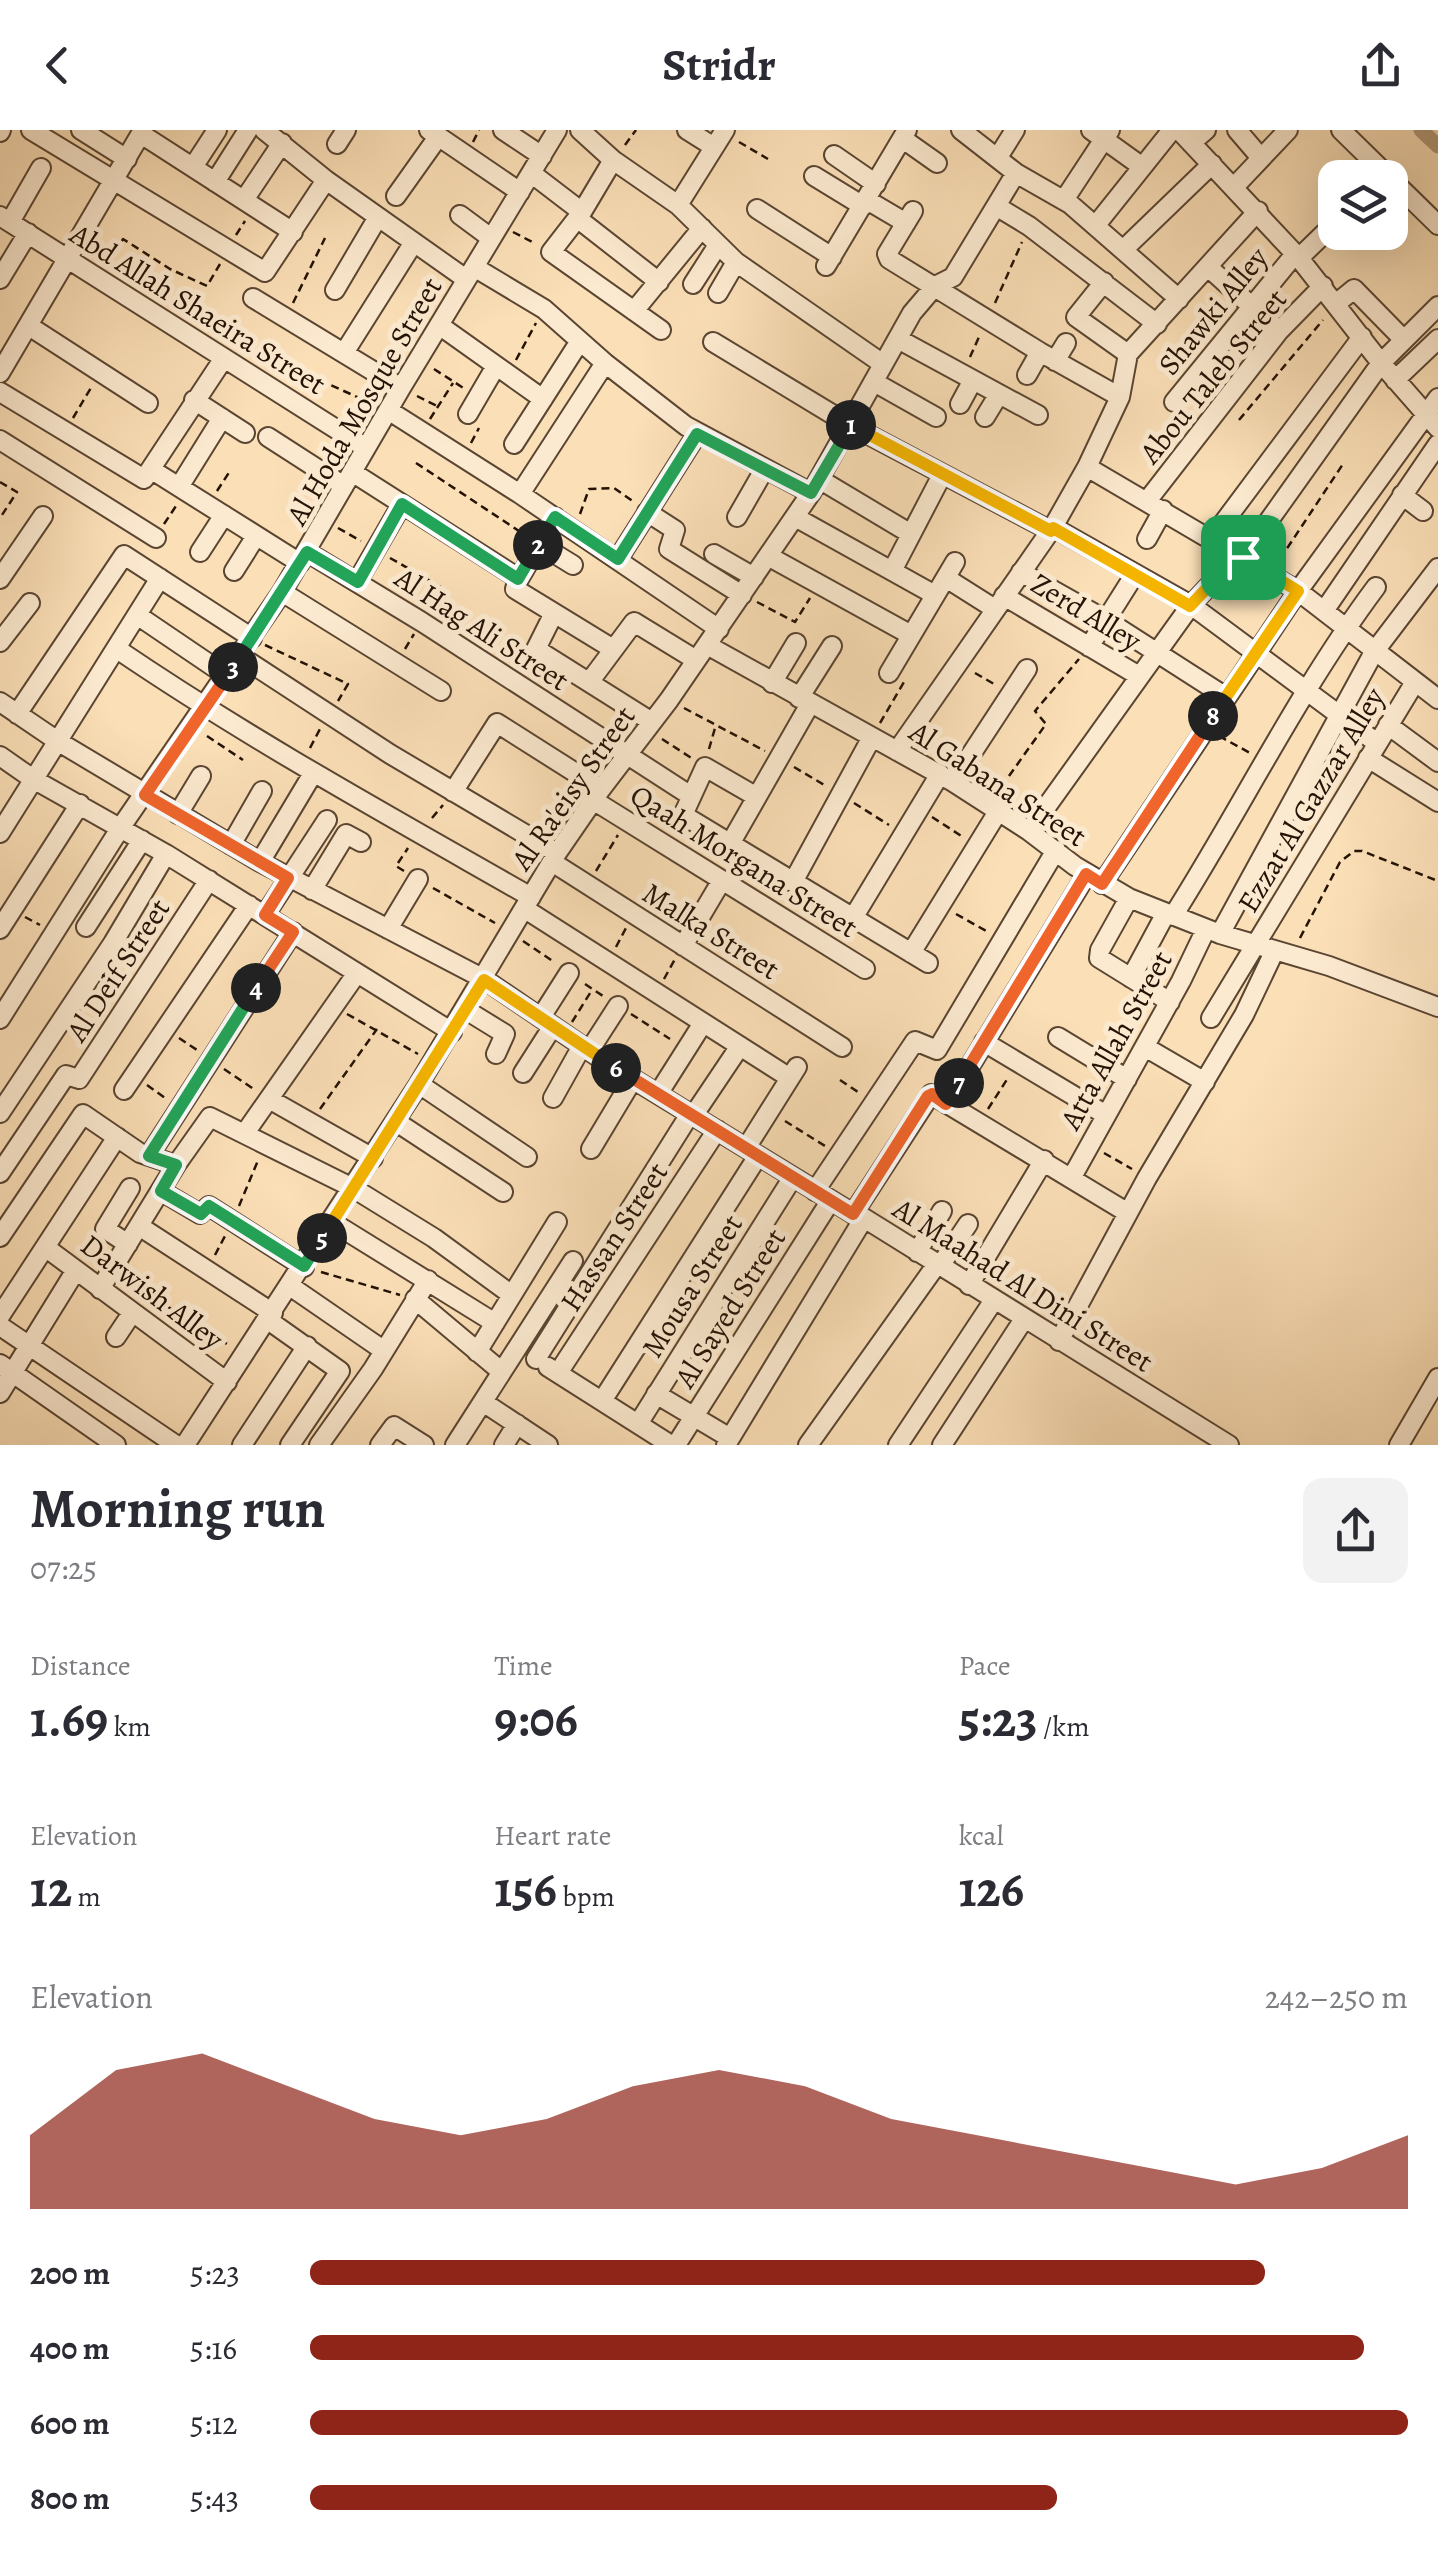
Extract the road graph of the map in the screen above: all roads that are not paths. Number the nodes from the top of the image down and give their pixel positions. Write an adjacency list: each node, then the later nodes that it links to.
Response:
1 (31, 130): 39 (street)
2 (80, 130): 27 (street)
3 (217, 130): 33 (street)
4 (248, 130): 40 (street)
5 (264, 130): 22 (street)
6 (502, 130): 24 (street)
7 (558, 130): 24 (street, Al Hoda Mosque Street)
8 (580, 130): 28 (street)
9 (687, 130): 21 (street)
10 (961, 130): 25 (street)
11 (1015, 130): 25 (street)
12 (1206, 130): 20 (street)
13 (1237, 130): 26 (street)
14 (1288, 130): 26 (street)
15 (1341, 130): 29 (street)
16 (142, 132): 27 (street); 33 (street)
17 (1101, 133): 32 (street); 47 (street)
18 (434, 134): 42 (street); 43 (street)
19 (905, 134): 30 (street); 44 (street)
20 (1181, 134): 31 (street); 32 (street)
21 (721, 136): 48 (street)
22 (282, 143): 38 (street); 46 (street)
23 (834, 155): 44 (street)
24 (542, 156): 35 (street, Al Hoda Mosque Street)
25 (998, 157): 36 (street)
26 (1260, 158): 41 (street)
27 (127, 159): 39 (street)
28 (614, 160): 48 (street); 52 (street)
29 (1370, 160)
30 (937, 164)
31 (1212, 164): 41 (street); 65 (street)
32 (1141, 166): 56 (street)
33 (193, 167): 40 (street)
34 (41, 168): 55 (street)
35 (531, 173): 42 (street, Al Hoda Mosque Street); 52 (street)
36 (1016, 173): 47 (street); 49 (street, Al Ra'eisy Street)
37 (814, 176): 44 (street)
38 (326, 180): 54 (street); 60 (street)
39 (114, 181): 60 (street); 67 (street)
40 (215, 182): 46 (street)
41 (1234, 186): 51 (street)
42 (520, 192): 59 (street, Al Hoda Mosque Street)
43 (396, 196)
44 (869, 197): 50 (street); 75 (street)
45 (1408, 197): 57 (street)
46 (244, 200): 60 (street)
47 (1064, 200): 56 (street)
48 (678, 206): 58 (street)
49 (996, 206): 73 (street); 75 (street, Al Ra'eisy Street)
50 (757, 209)
51 (1258, 211): 66 (street); 69 (street)
52 (579, 215): 72 (street); 84 (street)
53 (460, 216): 59 (street)
54 (378, 217): 63 (street); 77 (street)
55 (5, 219): 61 (street, Abd Allah Shaeira Street)
56 (1096, 225): 65 (street)
57 (1438, 225)
58 (702, 228): 64 (street); 72 (street)
59 (496, 231): 70 (street, Al Hoda Mosque Street)
60 (293, 232)
61 (28, 234): 67 (street, Abd Allah Shaeira Street); 71 (street)
62 (1318, 238): 66 (street, Shawki Alley)
63 (414, 242): 70 (street); 97 (street)
64 (718, 245): 68 (street); 74 (street)
65 (1124, 249): 80 (street)
66 (1297, 256): 76 (street); 82 (street, Shawki Alley)
67 (68, 260): 87 (street); 100 (street, Abd Allah Shaeira Street)
68 (736, 262): 78 (street); 106 (street)
69 (1208, 267): 80 (street); 82 (street)
70 (470, 273): 86 (street, Al Hoda Mosque Street); 94 (street)
71 (0, 278)
72 (659, 282): 84 (street)
73 (1104, 282): 85 (street); 98 (street)
74 (693, 284)
75 (935, 286): 92 (street, Al Ra'eisy Street); 99 (street)
76 (1323, 286): 81 (street); 89 (street, Abou Taleb Street)
77 (335, 290)
78 (718, 293)
79 (253, 298): 97 (street)
80 (1180, 299): 85 (street)
81 (1337, 303): 90 (street); 93 (street)
82 (1251, 306): 89 (street); 118 (street, Shawki Alley)
83 (1438, 306): 93 (street)
84 (634, 311): 88 (street)
85 (1156, 324): 98 (street)
86 (439, 325): 104 (street); 111 (street, Al Hoda Mosque Street)
87 (28, 326): 105 (street); 119 (street)
88 (661, 330)
89 (1279, 332): 149 (street, Abou Taleb Street)
90 (1362, 337): 101 (street); 161 (street)
91 (1438, 338): 109 (street)
92 (898, 339): 106 (street, Al Ra'eisy Street); 108 (street)
93 (1404, 340): 101 (street)
94 (580, 341): 102 (street); 116 (street)
95 (713, 342): 128 (street)
96 (1066, 343): 99 (street)
97 (344, 353): 111 (street)
98 (1128, 354): 114 (street)
99 (1048, 357): 107 (street); 110 (street)
100 (224, 358): 117 (street); 136 (street, Abd Allah Shaeira Street)
101 (1381, 363): 109 (street); 167 (street)
102 (605, 364): 131 (street); 145 (street)
103 (1114, 368): 110 (street)
104 (503, 370): 116 (street); 127 (street)
105 (0, 373)
106 (878, 373): 124 (street); 128 (street, Al Ra'eisy Street)
107 (1027, 375)
108 (967, 377): 113 (street); 120 (street)
109 (1396, 380): 122 (street)
110 (1101, 386): 114 (street)
111 (401, 388): 121 (street, Al Hoda Mosque Street)
112 (0, 392): 138 (street, Al Hag Ali Street)
113 (998, 394): 123 (street); 125 (street)
114 (1120, 396): 137 (street)
115 (1438, 398): 122 (street)
116 (543, 399): 134 (street)
117 (194, 400): 126 (street); 138 (street)
118 (1174, 402)
119 (148, 403)
120 (960, 404)
121 (388, 410): 136 (street, Al Hoda Mosque Street); 145 (street)
122 (1424, 414): 129 (street); 182 (street)
123 (1038, 415)
124 (936, 416)
125 (985, 417)
126 (222, 418): 130 (street); 144 (street)
127 (475, 418)
128 (850, 425): 140 (street); 143 (street, Al Ra'eisy Street)
129 (1438, 428)
130 (245, 433)
131 (697, 434): 139 (street); 151 (street)
132 (268, 437): 141 (street)
133 (0, 440): 160 (street)
134 (514, 444)
135 (1438, 444): 146 (street)
136 (366, 448): 141 (street, Al Hoda Mosque Street)
137 (1088, 467): 149 (street); 157 (street)
138 (152, 470): 144 (street, Al Hag Ali Street)
139 (764, 470): 143 (street); 156 (street)
140 (942, 475): 147 (street); 158 (street)
141 (348, 479): 148 (street); 168 (street, Al Hoda Mosque Street)
142 (994, 480): 147 (street)
143 (815, 486): 154 (street, Al Ra'eisy Street); 158 (street)
144 (179, 487): 150 (street, Al Hag Ali Street)
145 (520, 494): 155 (street)
146 (1402, 495): 152 (street); 189 (street)
147 (984, 496): 157 (street)
148 (402, 504): 179 (street); 180 (street)
149 (1155, 506): 161 (street); 162 (street, Abou Taleb Street)
150 (216, 510): 159 (street, Al Hag Ali Street); 164 (street)
151 (647, 512): 169 (street); 184 (street)
152 (1423, 512)
153 (43, 516): 177 (street)
154 (796, 516): 166 (street, Al Ra'eisy Street); 173 (street)
155 (555, 517): 163 (street); 169 (street)
156 (737, 517)
157 (1052, 529): 174 (street); 175 (street)
158 (912, 534): 173 (street)
159 (256, 536): 168 (street, Al Hag Ali Street); 172 (street)
160 (156, 538)
161 (1212, 538): 167 (street)
162 (1147, 539)
163 (539, 544): 170 (street); 179 (street)
164 (200, 552)
165 (714, 554): 176 (street)
166 (768, 556): 176 (street, Al Ra'eisy Street); 195 (street)
167 (1241, 556): 182 (street); 188 (street)
168 (303, 557): 180 (street, Al Hag Ali Street); 183 (street, Al Hoda Mosque Street)
169 (618, 559): 194 (street)
170 (573, 565)
171 (1438, 568): 206 (street, Atta Allah Street)
172 (234, 571)
173 (892, 571): 185 (street)
174 (1021, 572): 186 (street); 192 (street)
175 (1135, 574): 188 (street); 192 (street)
176 (754, 577): 184 (street, Al Ra'eisy Street)
177 (0, 578)
178 (160, 578): 191 (street); 196 (street); 222 (street)
179 (518, 579): 190 (street)
180 (358, 582): 232 (street, Al Hag Ali Street)
181 (1376, 586): 193 (street)
182 (1298, 591): 189 (street); 205 (street)
183 (282, 592): 196 (street, Al Hoda Mosque Street); 215 (street)
184 (742, 594): 194 (street, Al Ra'eisy Street)
185 (935, 596): 186 (street, Zerd Alley); 195 (street)
186 (999, 602): 200 (street, Zerd Alley); 231 (street)
187 (30, 603): 197 (street)
188 (1190, 606): 203 (street); 205 (street)
189 (1324, 611): 193 (street)
190 (554, 613): 202 (street); 212 (street)
191 (138, 616): 201 (street); 210 (street)
192 (1106, 620): 200 (street); 203 (street)
193 (1345, 628): 206 (street); 216 (street)
194 (719, 629): 204 (street, Al Ra'eisy Street)
195 (911, 635): 209 (street)
196 (252, 638): 207 (street, Al Hoda Mosque Street)
197 (0, 642)
198 (796, 643): 213 (street)
199 (832, 646): 219 (street)
200 (1089, 646): 211 (street, Zerd Alley)
201 (117, 649): 221 (street); 228 (street)
202 (612, 649): 204 (street, Al Gabana Street); 212 (street)
203 (1157, 651): 211 (street); 217 (street)
204 (702, 652): 213 (street, Al Gabana Street); 224 (street, Al Ra'eisy Street)
205 (1255, 652): 216 (street); 217 (street)
206 (1374, 652): 214 (street); 223 (street, Atta Allah Street)
207 (240, 656): 210 (street, Al Hoda Mosque Street); 240 (street, Malka Street)
208 (1027, 669): 237 (street)
209 (888, 673)
210 (228, 676): 221 (street, Al Hoda Mosque Street)
211 (1140, 676): 251 (street)
212 (590, 681): 224 (street)
213 (772, 682): 219 (street, Al Gabana Street)
214 (1415, 682): 218 (street); 225 (street, Ezzat Al Gazzar Alley)
215 (441, 690)
216 (1307, 692): 223 (street); 272 (street)
217 (1226, 696): 263 (street)
218 (1438, 699)
219 (804, 701): 227 (street, Al Gabana Street); 244 (street)
220 (0, 702): 222 (street, Al Maahad Al Dini Street)
221 (204, 708): 235 (street); 241 (street, Al Hoda Mosque Street)
222 (17, 714): 228 (street, Al Maahad Al Dini Street)
223 (1338, 715): 226 (street); 278 (street, Atta Allah Street)
224 (650, 725): 232 (street, Al Ra'eisy Street)
225 (1388, 726): 230 (street, Ezzat Al Gazzar Alley); 234 (street)
226 (1354, 727): 229 (street); 230 (street)
227 (872, 738): 231 (street, Al Gabana Street); 266 (street)
228 (59, 742): 238 (street); 241 (street, Al Maahad Al Dini Street)
229 (1344, 745)
230 (1373, 750): 245 (street); 281 (street, Ezzat Al Gazzar Alley)
231 (897, 751): 237 (street, Al Gabana Street)
232 (626, 755): 242 (street, Al Ra'eisy Street); 243 (street, Al Hag Ali Street)
233 (0, 756): 238 (street)
234 (1438, 762)
235 (306, 771): 260 (street); 269 (street)
236 (201, 776): 248 (street)
237 (946, 778): 247 (street, Al Gabana Street); 273 (street)
238 (33, 779): 246 (street); 252 (street)
239 (262, 791): 255 (street)
240 (453, 792): 242 (street, Qaah Morgana Street); 259 (street, Malka Street)
241 (145, 795): 248 (street, Al Maahad Al Dini Street); 250 (street, Al Hoda Mosque Street)
242 (597, 795): 259 (street, Al Ra'eisy Street); 265 (street, Qaah Morgana Street)
243 (691, 796): 244 (street); 256 (street)
244 (757, 797): 256 (street)
245 (1438, 802)
246 (80, 804): 250 (street); 275 (street)
247 (999, 810): 251 (street, Al Gabana Street); 282 (street)
248 (178, 814): 255 (street, Al Maahad Al Dini Street)
249 (327, 820): 261 (street)
250 (120, 828): 253 (street); 271 (street, Al Hoda Mosque Street)
251 (1028, 831): 257 (street, Al Gabana Street)
252 (0, 832)
253 (142, 840): 258 (street); 274 (street)
254 (361, 842): 267 (street)
255 (231, 844): 260 (street, Al Maahad Al Dini Street)
256 (730, 844): 266 (street)
257 (1056, 850): 263 (street, Al Gabana Street); 338 (street, Al Sayed Street)
258 (166, 854): 264 (street); 279 (street)
259 (554, 858): 269 (street, Al Ra'eisy Street); 280 (street, Malka Street)
260 (260, 862): 261 (street, Al Maahad Al Dini Street)
261 (288, 878): 267 (street, Al Maahad Al Dini Street); 270 (street)
262 (418, 879): 276 (street)
263 (1094, 879): 268 (street, Al Gabana Street); 301 (street)
264 (209, 880): 270 (street); 331 (street, Al Deif Street)
265 (722, 880): 280 (street); 285 (street, Qaah Morgana Street)
266 (794, 882): 273 (street)
267 (312, 890): 276 (street, Al Maahad Al Dini Street)
268 (1129, 898): 272 (street, Al Gabana Street); 288 (street)
269 (528, 903): 289 (street, Al Ra'eisy Street); 297 (street)
270 (257, 910): 277 (street); 311 (street)
271 (66, 914): 274 (street); 290 (street, Al Hoda Mosque Street)
272 (1170, 914): 278 (street, Al Gabana Street); 288 (street)
273 (853, 918): 282 (street)
274 (86, 927): 279 (street)
275 (0, 928)
276 (388, 929): 289 (street, Al Maahad Al Dini Street)
277 (293, 932): 286 (street); 326 (street)
278 (1213, 932): 281 (street, Al Gabana Street); 291 (street, Atta Allah Street)
279 (113, 943): 317 (street)
280 (683, 946): 303 (street, Malka Street)
281 (1254, 946): 283 (street, Al Gabana Street); 295 (street, Ezzat Al Gazzar Alley)
282 (911, 953): 284 (street)
283 (1282, 953): 293 (street, Al Gabana Street); 310 (street)
284 (928, 963)
285 (865, 969)
286 (357, 973): 299 (street); 315 (street)
287 (569, 973): 298 (street)
288 (1131, 978): 291 (street)
289 (484, 980): 294 (street, Al Ra'eisy Street); 298 (street, Al Maahad Al Dini Street)
290 (6, 996): 296 (street, Al Hoda Mosque Street)
291 (1170, 1002): 304 (street, Atta Allah Street)
292 (618, 1006): 305 (street)
293 (1438, 1008)
294 (466, 1010): 299 (street, Al Ra'eisy Street); 306 (street)
295 (1211, 1018)
296 (0, 1019)
297 (703, 1023): 302 (street); 313 (street)
298 (553, 1026): 305 (street, Al Maahad Al Dini Street); 307 (street)
299 (452, 1032): 312 (street, Al Ra'eisy Street)
300 (1058, 1037): 308 (street)
301 (984, 1042): 316 (street); 319 (street)
302 (740, 1046): 318 (street); 325 (street)
303 (842, 1047)
304 (1145, 1047): 308 (street, Atta Allah Street); 310 (street)
305 (586, 1048): 309 (street, Al Maahad Al Dini Street); 314 (street)
306 (496, 1054)
307 (523, 1073)
308 (1127, 1079): 319 (street, Atta Allah Street)
309 (633, 1080): 313 (street, Al Maahad Al Dini Street); 324 (street)
310 (1205, 1082): 340 (street)
311 (129, 1083)
312 (419, 1084): 320 (street, Al Ra'eisy Street); 327 (street)
313 (658, 1094): 318 (street, Al Maahad Al Dini Street)
314 (553, 1098)
315 (269, 1099): 322 (street); 328 (street)
316 (939, 1099): 329 (street); 341 (street)
317 (0, 1114)
318 (692, 1115): 321 (street, Al Maahad Al Dini Street); 373 (street)
319 (1106, 1115): 332 (street, Atta Allah Street)
320 (395, 1122): 328 (street, Al Ra'eisy Street); 337 (street)
321 (717, 1130): 325 (street, Al Maahad Al Dini Street); 376 (street, Hassan Street)
322 (244, 1133): 330 (street); 335 (street)
323 (117, 1137): 326 (street); 346 (street); 348 (street)
324 (591, 1148)
325 (752, 1152): 333 (street, Al Maahad Al Dini Street); 381 (street)
326 (149, 1156): 330 (street)
327 (527, 1157)
328 (372, 1158): 335 (street, Al Ra'eisy Street)
329 (1044, 1160): 332 (street); 355 (street)
330 (176, 1165): 336 (street)
331 (0, 1173)
332 (1072, 1176): 340 (street)
333 (793, 1177): 338 (street, Al Maahad Al Dini Street); 380 (street, Mousa Street)
334 (130, 1188): 347 (street)
335 (353, 1188): 342 (street, Al Ra'eisy Street); 358 (street)
336 (161, 1191): 345 (street); 352 (street)
337 (503, 1192)
338 (823, 1195): 341 (street, Al Maahad Al Dini Street); 383 (street, Al Sayed Street)
339 (942, 1211): 349 (street)
340 (1128, 1213): 368 (street)
341 (859, 1216): 349 (street, Al Maahad Al Dini Street); 386 (street)
342 (332, 1222): 352 (street, Al Ra'eisy Street); 354 (street)
343 (557, 1222): 358 (street)
344 (968, 1224): 351 (street)
345 (139, 1226): 347 (street); 363 (street)
346 (0, 1237)
347 (128, 1244): 357 (street)
348 (46, 1247): 353 (street, Darwish Alley); 362 (street)
349 (917, 1252): 351 (street, Al Maahad Al Dini Street)
350 (573, 1261): 370 (street)
351 (938, 1265): 355 (street, Al Maahad Al Dini Street); 399 (street)
352 (304, 1266): 356 (street, Al Ra'eisy Street)
353 (76, 1270): 357 (street, Darwish Alley); 374 (street)
354 (428, 1280): 359 (street); 365 (street)
355 (970, 1285): 360 (street, Al Maahad Al Dini Street)
356 (290, 1286): 363 (street, Al Ra'eisy Street); 371 (street)
357 (100, 1288): 361 (street, Darwish Alley)
358 (512, 1295): 365 (street)
359 (416, 1299): 371 (street); 372 (street)
360 (994, 1300): 364 (street, Al Maahad Al Dini Street); 400 (street)
361 (132, 1313): 367 (street); 378 (street, Darwish Alley)
362 (0, 1316)
363 (270, 1316): 369 (street); 378 (street, Al Ra'eisy Street)
364 (1024, 1319): 368 (street, Al Maahad Al Dini Street); 401 (street)
365 (495, 1324): 372 (street)
366 (0, 1326): 374 (street)
367 (116, 1337)
368 (1059, 1341): 402 (street, Al Maahad Al Dini Street)
369 (307, 1346): 390 (street); 391 (street)
370 (518, 1348): 373 (street); 375 (street)
371 (383, 1350): 392 (street)
372 (477, 1352): 375 (street)
373 (536, 1359): 376 (street)
374 (16, 1361): 379 (street); 387 (street); 388 (street)
375 (502, 1372): 382 (street)
376 (558, 1373): 381 (street)
377 (1438, 1378): 403 (street)
378 (227, 1382): 389 (street, Al Ra'eisy Street)
379 (0, 1393)
380 (656, 1394): 383 (street); 385 (street, Mousa Street)
381 (602, 1401): 385 (street)
382 (483, 1402): 384 (street); 395 (street)
383 (694, 1417): 386 (street); 398 (street, Al Sayed Street)
384 (517, 1424): 396 (street); 397 (street)
385 (638, 1424): 398 (street)
386 (728, 1442)
387 (116, 1445)
388 (176, 1445)
389 (185, 1445)
390 (242, 1445)
391 (290, 1445)
392 (319, 1445)
393 (380, 1445): 394 (street)
394 (422, 1445)
395 (455, 1445)
396 (504, 1445)
397 (548, 1445)
398 (674, 1445)
399 (808, 1445)
400 (898, 1445)
401 (942, 1445)
402 (1229, 1445)
403 (1398, 1445)

